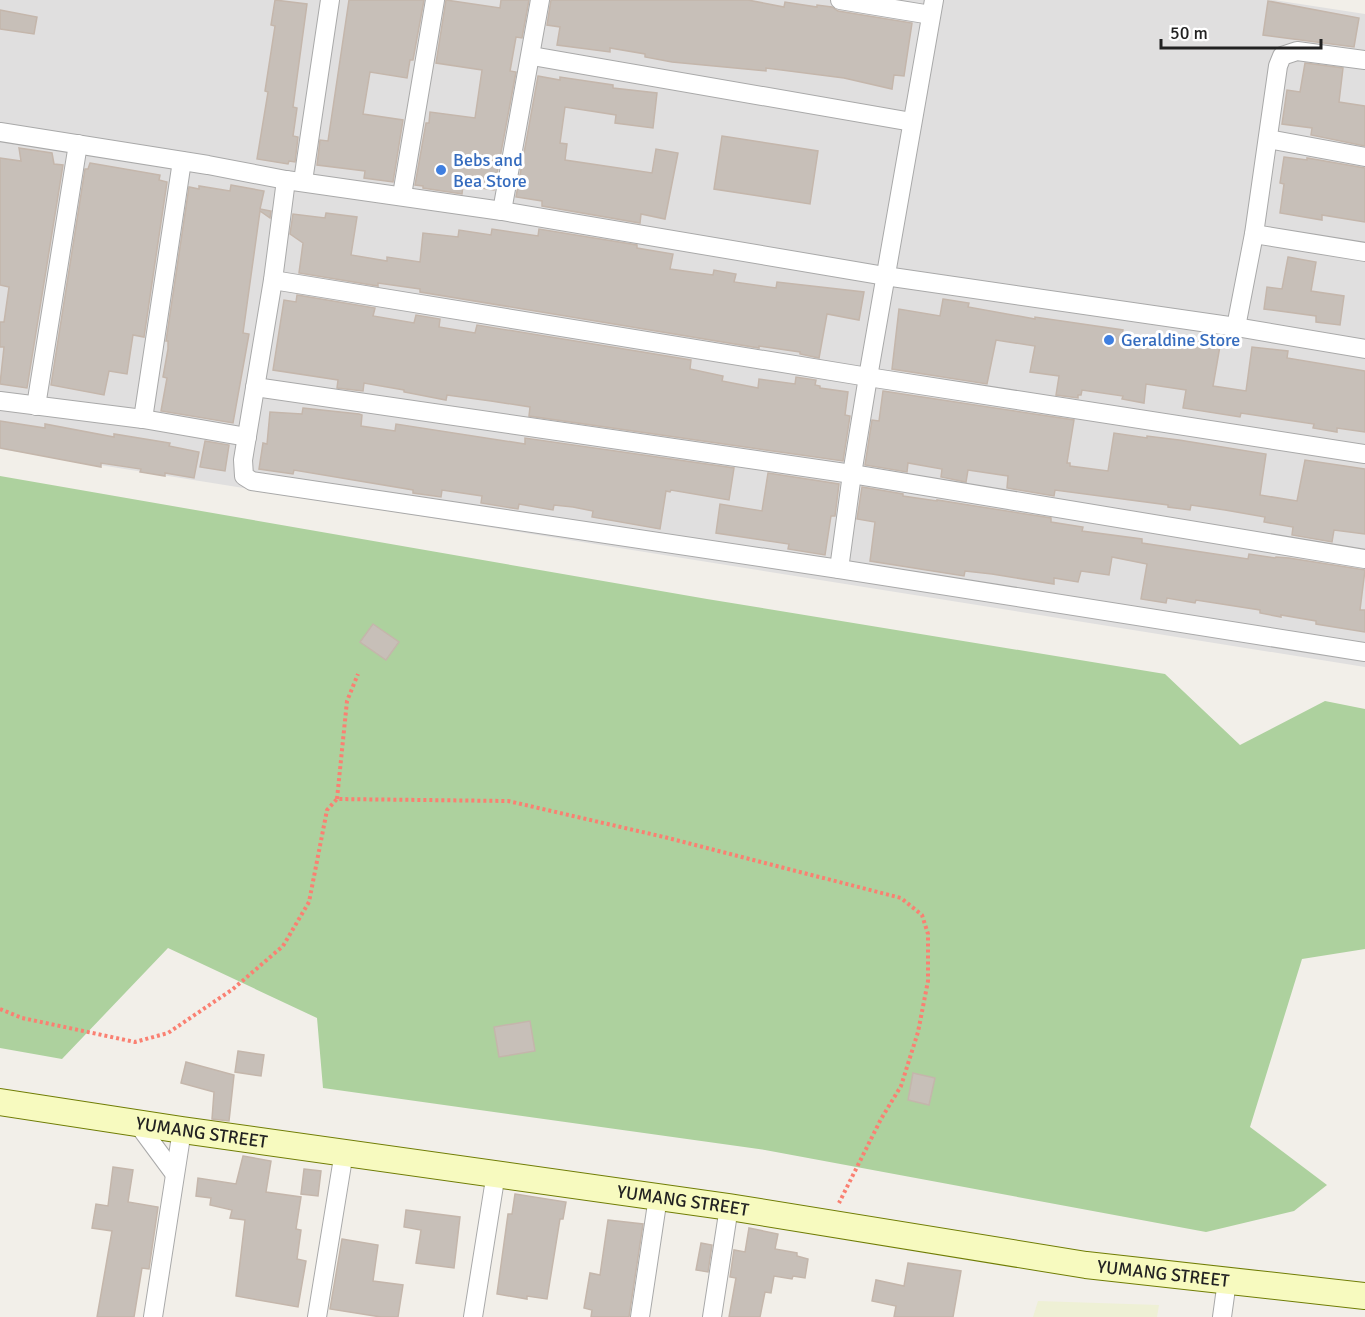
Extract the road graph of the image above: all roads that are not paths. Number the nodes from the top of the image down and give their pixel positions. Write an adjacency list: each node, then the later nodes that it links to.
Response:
1 (330, 0): 14 (street)
2 (435, 0): 15 (street)
3 (540, 0): 6 (street)
4 (840, 0): 5 (street)
5 (932, 7): 8 (street)
6 (532, 56): 8 (street); 16 (street)
7 (1365, 60): 10 (street)
8 (912, 122): 19 (street)
9 (0, 132): 11 (street)
10 (1268, 139): 12 (street); 17 (street)
11 (78, 144): 13 (street); 26 (street)
12 (1365, 157)
13 (182, 160): 14 (street); 27 (street)
14 (295, 181): 15 (street); 20 (street)
15 (402, 195): 16 (street)
16 (502, 210): 19 (street)
17 (1254, 234): 18 (street); 21 (street)
18 (1365, 252)
19 (885, 276): 21 (street); 23 (street)
20 (273, 280): 23 (street); 24 (street)
21 (1236, 327): 22 (street)
22 (1365, 349)
23 (868, 378): 29 (street); 30 (street)
24 (255, 387): 28 (street); 30 (street)
25 (0, 401): 26 (street)
26 (36, 406): 27 (street)
27 (143, 419): 28 (street)
28 (247, 437): 32 (street)
29 (1365, 454)
30 (852, 474): 31 (street); 32 (street)
31 (1365, 559)
32 (839, 569): 33 (street)
33 (1365, 652)
34 (0, 1102): 35 (main road, YUMANG STREET)
35 (137, 1123): 36 (main road, YUMANG STREET); 38 (street)
36 (182, 1130): 37 (main road, YUMANG STREET); 38 (street)
37 (344, 1152): 39 (main road, YUMANG STREET); 45 (street)
38 (174, 1173): 44 (street)
39 (496, 1173): 40 (main road, YUMANG STREET); 46 (street)
40 (658, 1197): 41 (main road, YUMANG STREET); 47 (street)
41 (729, 1207): 42 (main road, YUMANG STREET); 48 (street)
42 (1227, 1281): 43 (main road, YUMANG STREET); 49 (street)
43 (1365, 1296)
44 (153, 1317)
45 (317, 1317)
46 (473, 1317)
47 (640, 1317)
48 (712, 1317)
49 (1222, 1317)

